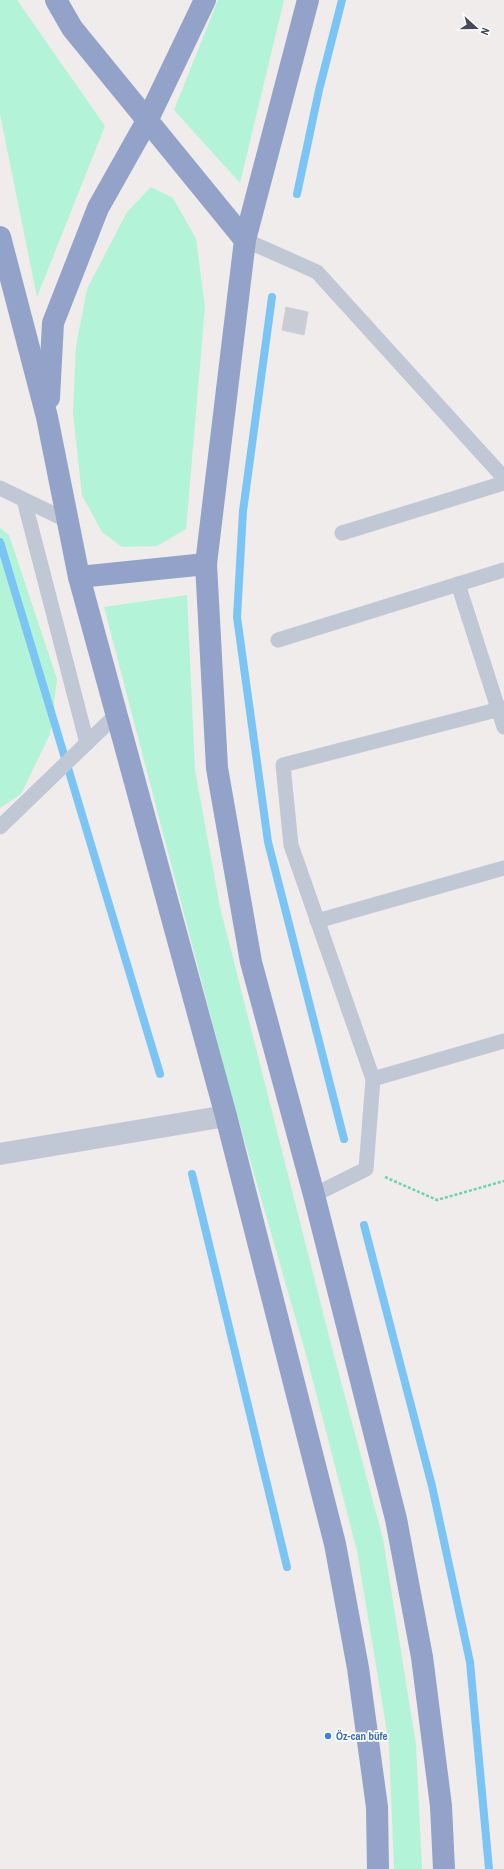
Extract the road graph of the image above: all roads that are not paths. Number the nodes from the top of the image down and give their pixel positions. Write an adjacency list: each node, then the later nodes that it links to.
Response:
1 (56, 0): 4 (highway)
2 (205, 0): 4 (highway)
3 (308, 0): 6 (highway)
4 (147, 121): 6 (highway); 7 (highway)
5 (0, 237): 7 (highway)
6 (245, 240): 8 (lane); 14 (highway)
7 (47, 417): 12 (highway)
8 (504, 478)
9 (504, 483): 13 (lane)
10 (0, 488): 11 (lane)
11 (24, 500): 12 (lane); 22 (lane)
12 (68, 521): 16 (highway)
13 (342, 533)
14 (206, 564): 16 (highway); 30 (highway)
15 (504, 570): 17 (lane)
16 (79, 577): 20 (highway)
17 (458, 584): 18 (lane); 19 (lane)
18 (278, 640)
19 (501, 709): 21 (lane); 25 (lane)
20 (116, 715): 22 (lane); 28 (highway)
21 (504, 727)
22 (87, 743): 23 (lane)
23 (0, 827)
24 (504, 868): 25 (lane)
25 (317, 921): 27 (lane)
26 (504, 1041): 27 (lane)
27 (373, 1080): 30 (lane)
28 (226, 1116): 29 (street); 31 (highway)
29 (0, 1154)
30 (314, 1195): 32 (highway)
31 (378, 1869)
32 (444, 1869)

